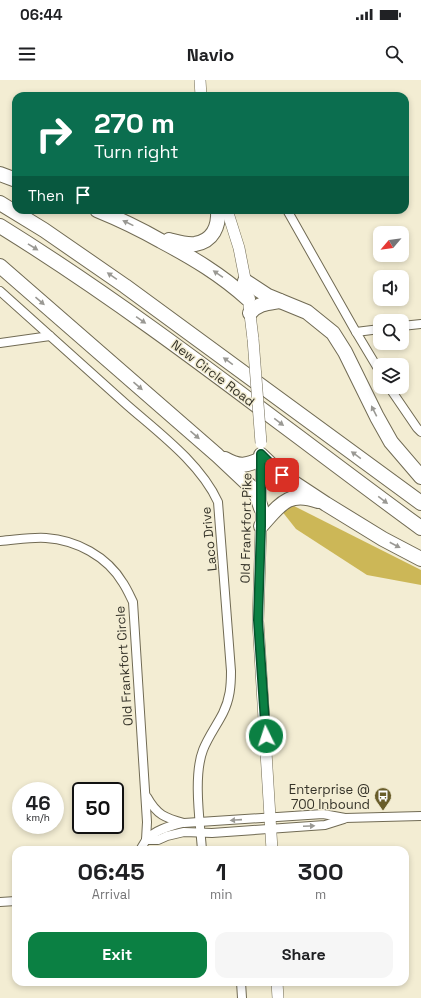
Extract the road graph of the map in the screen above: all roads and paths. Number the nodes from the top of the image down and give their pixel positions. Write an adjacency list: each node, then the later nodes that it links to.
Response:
1 (200, 80): 2 (main road)
2 (201, 92)
3 (0, 174): 4 (highway)
4 (12, 178)
5 (0, 204): 6 (highway, New Circle Road, one-way to 5)
6 (12, 211)
7 (17, 214): 32 (highway, New Circle Road, one-way to 7)
8 (108, 214): 13 (highway, one-way to 8)
9 (218, 214): 13 (highway)
10 (228, 214): 15 (main road, Old Frankfort Pike)
11 (289, 214): 23 (street)
12 (0, 226): 36 (highway, New Circle Road, one-way to 36)
13 (157, 239): 17 (highway, one-way to 13)
14 (0, 266): 30 (highway, one-way to 30)
15 (245, 281): 17 (main road, Old Frankfort Pike); 18 (highway)
16 (0, 291): 24 (street, Laco Drive)
17 (248, 299): 19 (main road, Old Frankfort Pike)
18 (281, 301): 19 (highway); 31 (highway, one-way to 18)
19 (250, 313): 29 (main road, Old Frankfort Pike, bridge)
20 (421, 324): 21 (street)
21 (409, 325)
22 (373, 330): 23 (street)
23 (356, 332): 26 (street)
24 (50, 336): 25 (street); 42 (street, Laco Drive)
25 (0, 343)
26 (373, 360)
27 (394, 394): 28 (street)
28 (421, 432)
29 (261, 452): 30 (highway); 33 (highway); 34 (main road, Old Frankfort Pike)
30 (217, 455): 34 (highway)
31 (421, 477)
32 (421, 503)
33 (326, 504): 35 (highway); 38 (highway, one-way to 38)
34 (261, 508): 35 (main road, Old Frankfort Pike)
35 (261, 526): 43 (main road, Old Frankfort Pike)
36 (421, 528)
37 (0, 540): 39 (street, Old Frankfort Circle)
38 (421, 559)
39 (146, 795): 41 (street); 45 (street, Old Frankfort Circle)
40 (421, 816): 43 (street)
41 (184, 823): 42 (street); 45 (street)
42 (200, 823): 43 (street, one-way to 42); 44 (street, Laco Drive)
43 (271, 823): 44 (street); 48 (main road, Old Frankfort Pike)
44 (201, 832): 45 (street); 47 (street, Laco Drive)
45 (146, 840): 46 (street)
46 (142, 846)
47 (202, 846)
48 (272, 846)
49 (12, 901): 50 (street)
50 (0, 902)
51 (241, 986): 53 (street)
52 (277, 986): 54 (main road)
53 (242, 998)
54 (278, 998)

